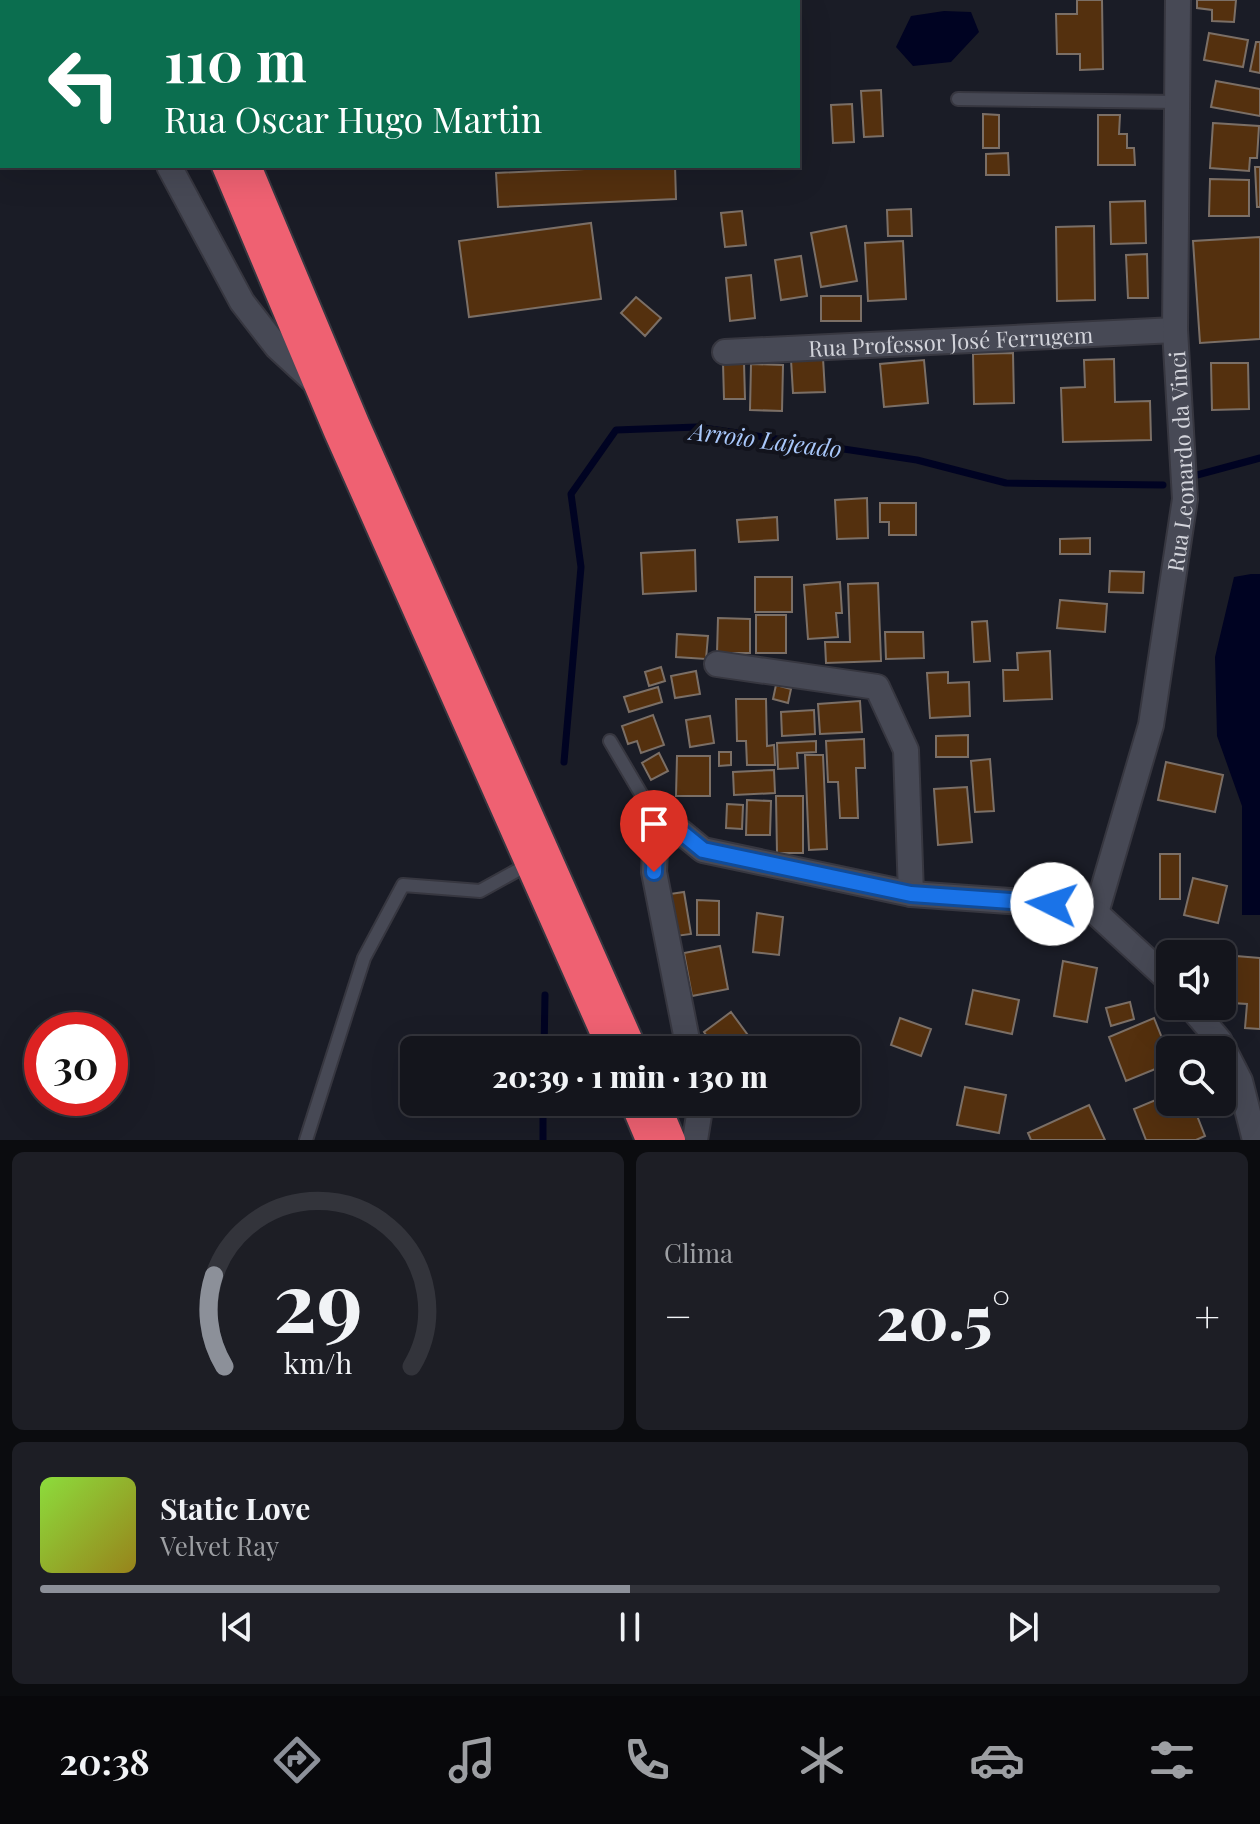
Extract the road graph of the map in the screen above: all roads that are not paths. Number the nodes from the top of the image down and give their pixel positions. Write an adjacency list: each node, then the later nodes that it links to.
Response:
1 (1178, 0): 3 (street, Rua Leonardo da Vinci)
2 (958, 99): 3 (lane)
3 (1177, 102): 7 (street, Rua Leonardo da Vinci)
4 (170, 168): 9 (street)
5 (225, 168): 9 (highway)
6 (250, 168): 19 (highway)
7 (1175, 330): 8 (street, Rua Professor José Ferrugem); 15 (street, Rua Leonardo da Vinci)
8 (725, 352)
9 (316, 383): 13 (highway)
10 (717, 664): 14 (street)
11 (610, 741): 12 (lane)
12 (667, 838): 14 (street); 20 (street)
13 (527, 865): 18 (highway); 24 (lane)
14 (911, 894): 15 (street)
15 (1096, 913): 16 (street)
16 (1156, 968)
17 (1202, 1020): 28 (street)
18 (604, 1036)
19 (629, 1036)
20 (686, 1036)
21 (638, 1116): 25 (highway)
22 (663, 1116): 26 (highway)
23 (699, 1116): 27 (street)
24 (306, 1140)
25 (648, 1140)
26 (673, 1140)
27 (695, 1140)
28 (1255, 1140)

